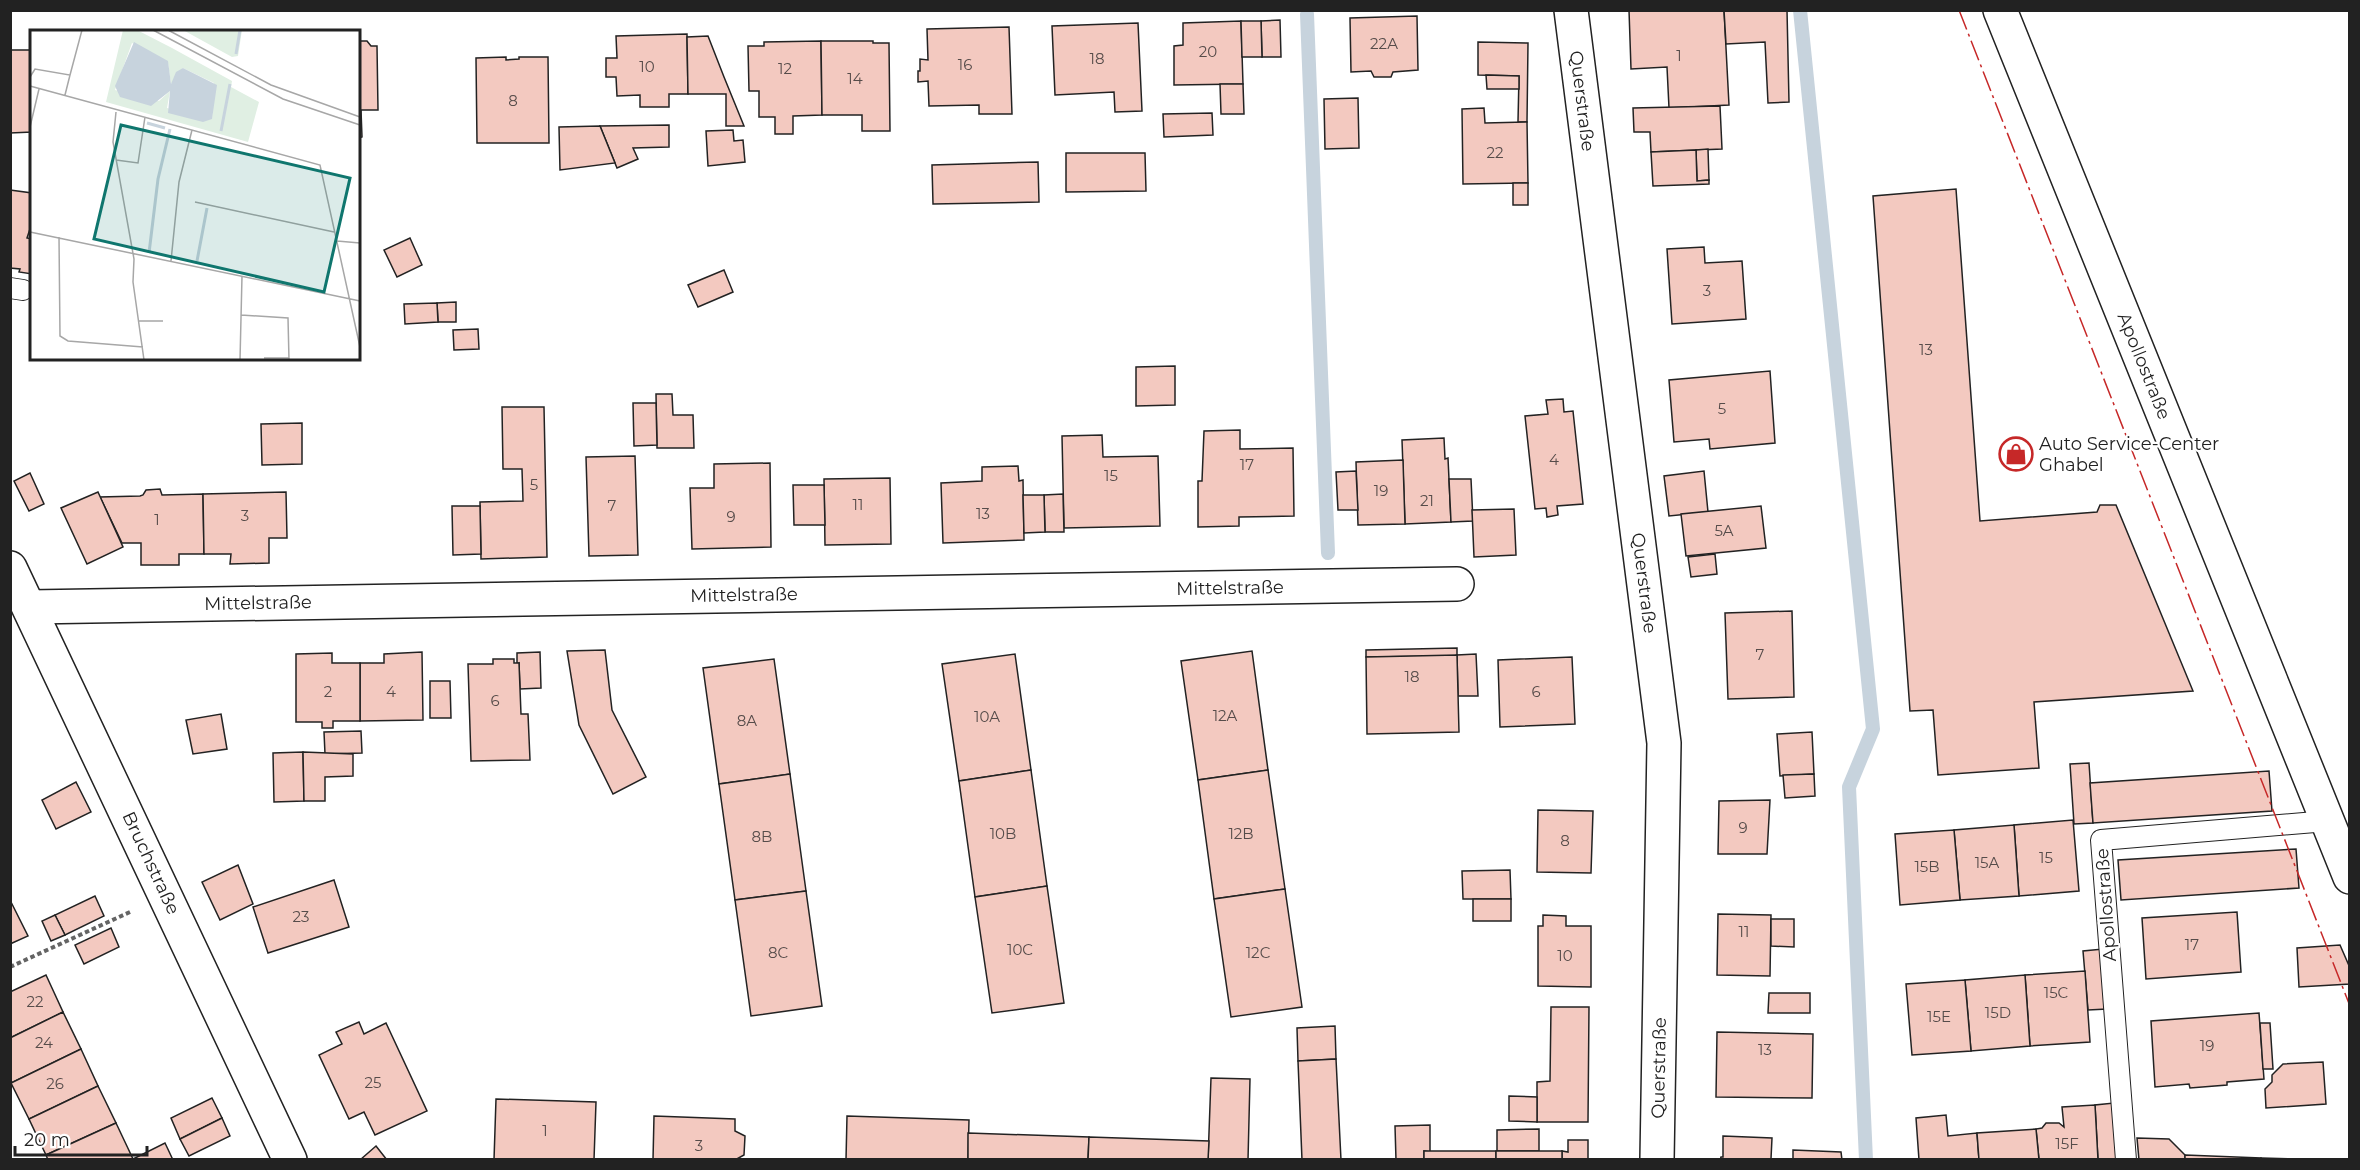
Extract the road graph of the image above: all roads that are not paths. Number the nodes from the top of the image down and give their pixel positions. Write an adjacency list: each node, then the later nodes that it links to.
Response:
1 (1571, 10): 9 (street, Querstraße)
2 (2000, 10): 6 (street, Apollostraße)
3 (10, 568): 5 (street, Bruchstraße)
4 (1457, 584): 5 (street, Mittelstraße)
5 (30, 607): 8 (street, Bruchstraße)
6 (2327, 821): 7 (street, Apollostraße); 10 (lane, Apollostraße)
7 (2349, 877)
8 (290, 1160)
9 (1657, 1160)
10 (2126, 1160)

